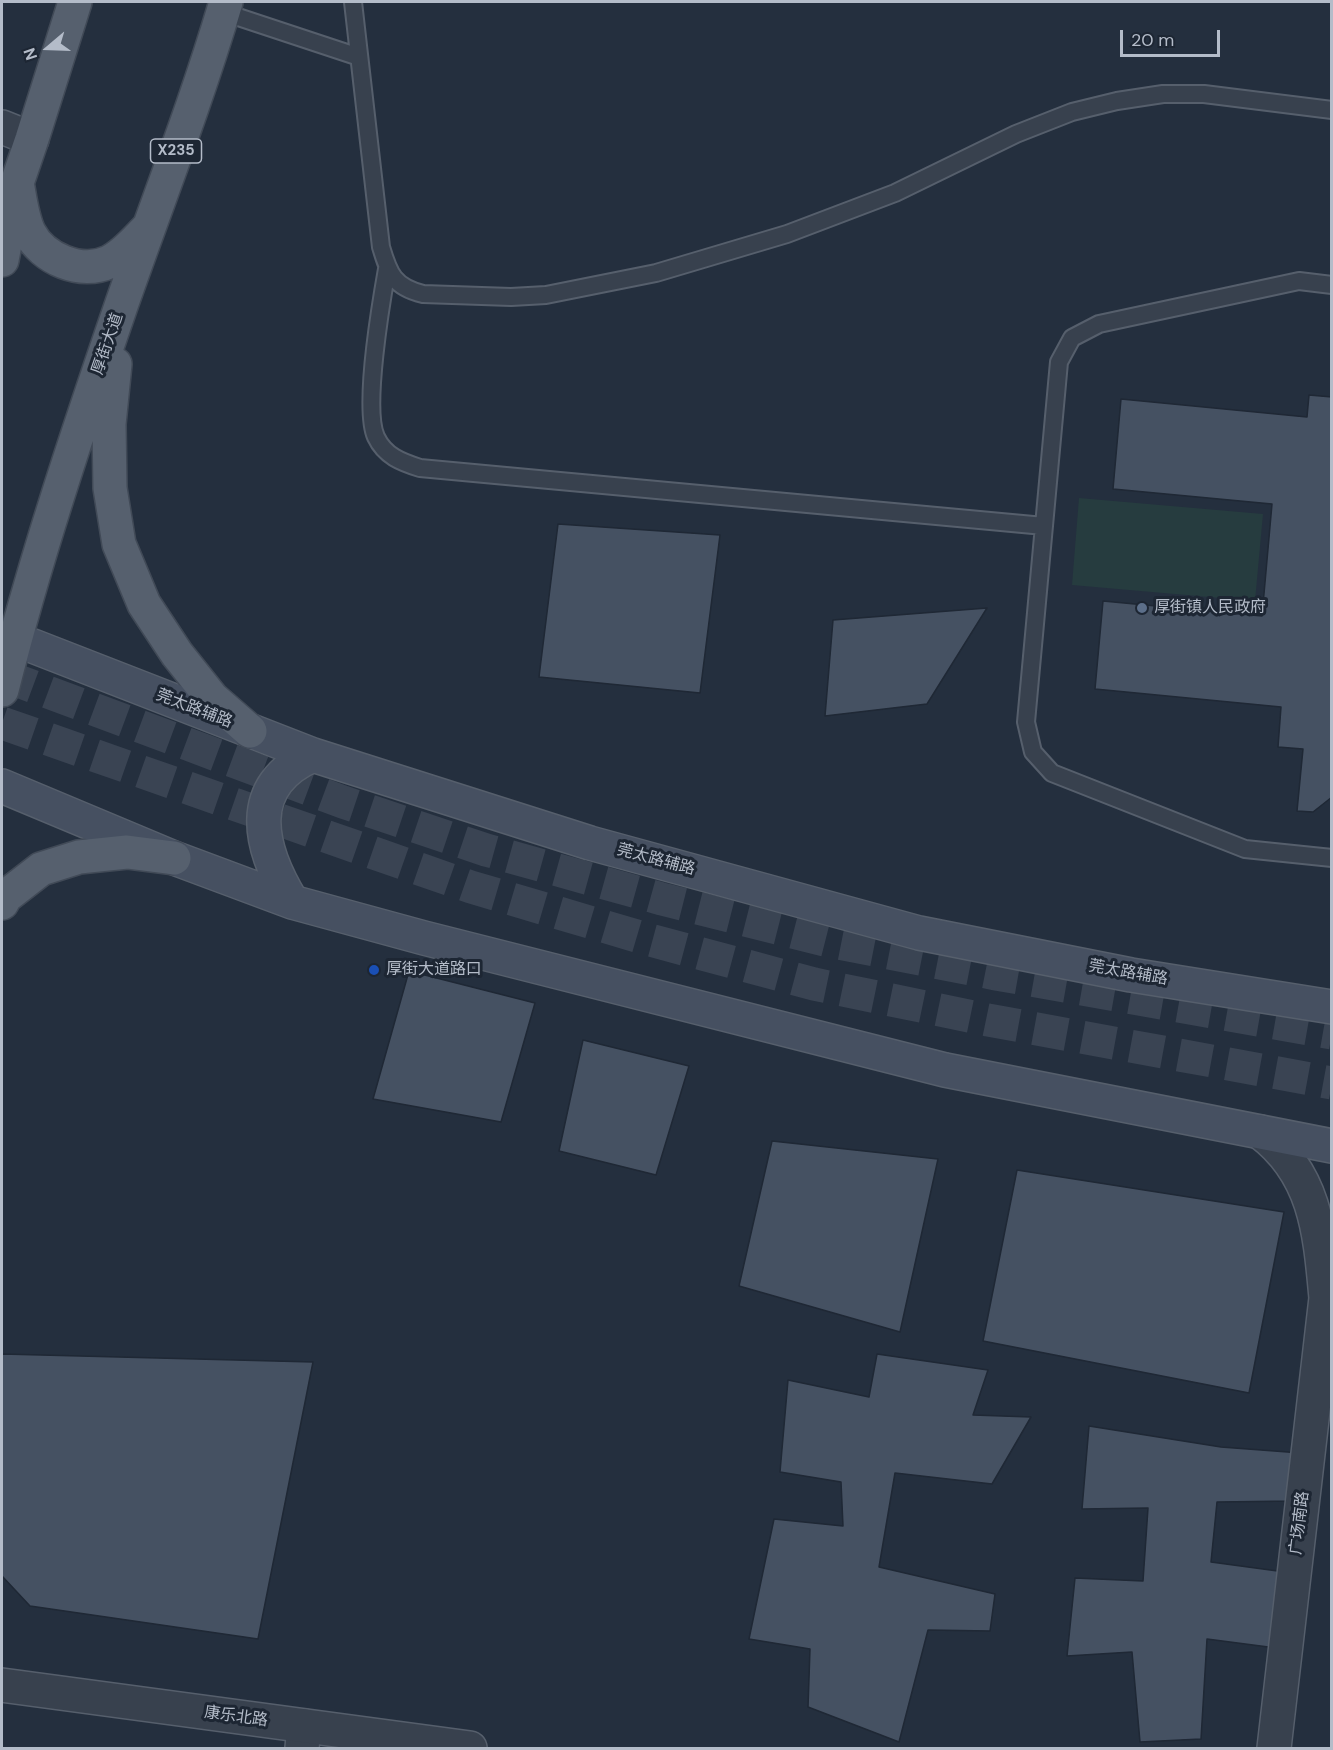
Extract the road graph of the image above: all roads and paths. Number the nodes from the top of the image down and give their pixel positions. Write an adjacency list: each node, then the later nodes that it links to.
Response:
1 (75, 2): 7 (main road)
2 (353, 2): 4 (lane)
3 (224, 7): 4 (lane); 9 (main road, 厚街大道 / X235)
4 (359, 57): 11 (lane)
5 (1332, 110): 11 (lane)
6 (2, 127): 7 (street)
7 (32, 139): 8 (main road)
8 (8, 207): 9 (main road); 10 (main road)
9 (153, 222): 13 (main road, 厚街大道 / X235)
10 (2, 260)
11 (387, 268): 14 (lane)
12 (1332, 285): 14 (lane)
13 (123, 300): 15 (main road, 厚街大道); 17 (main road)
14 (1044, 526): 21 (lane)
15 (8, 637): 16 (main road, 厚街大道); 17 (main road, 莞太路辅路)
16 (2, 690)
17 (250, 731): 18 (main road, 莞太路辅路)
18 (313, 755): 22 (main road); 24 (main road, 莞太路辅路)
19 (2, 786): 20 (main road)
20 (174, 858): 22 (main road); 23 (main road)
21 (1332, 858)
22 (292, 902): 25 (main road)
23 (2, 903)
24 (1332, 1007)
25 (1260, 1132): 26 (main road); 27 (street, 广场南路)
26 (1332, 1146)
27 (1329, 1292): 31 (street, 广场南路)
28 (2, 1685): 29 (street, 康乐北路)
29 (303, 1737): 30 (street, 康乐北路)
30 (470, 1749)
31 (1274, 1749)

